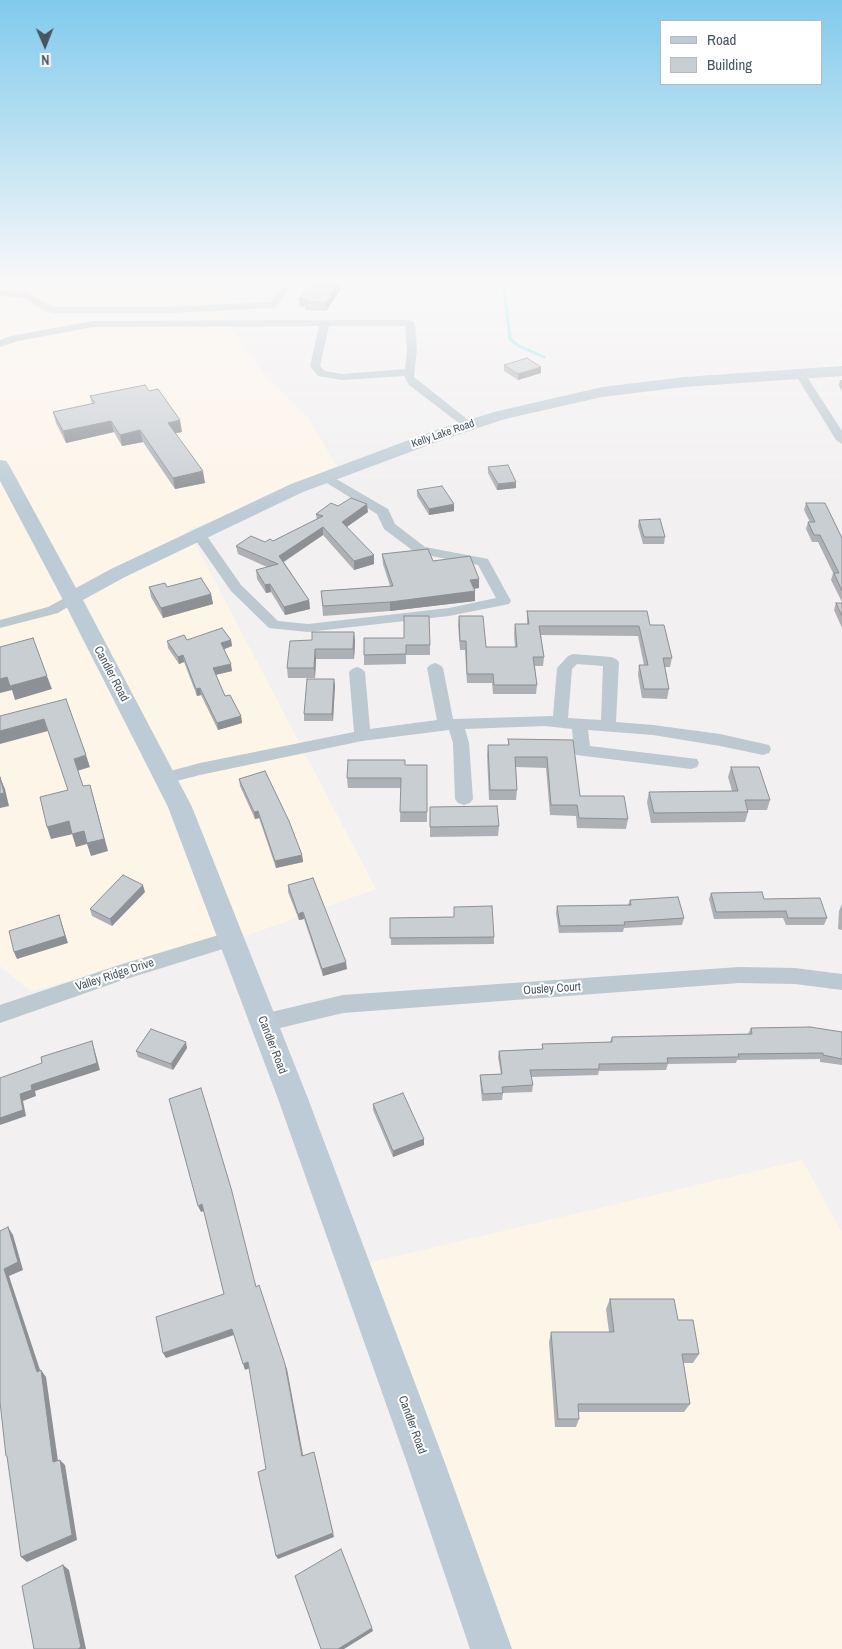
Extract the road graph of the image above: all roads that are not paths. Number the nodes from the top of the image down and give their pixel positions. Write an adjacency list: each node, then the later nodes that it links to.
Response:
1 (317, 357): 4 (street)
2 (411, 357): 4 (street)
3 (842, 371): 5 (main road, Kelly Lake Road)
4 (410, 372): 6 (street)
5 (800, 374): 6 (main road, Kelly Lake Road); 7 (street)
6 (468, 425): 9 (main road, Kelly Lake Road)
7 (842, 440)
8 (0, 465): 11 (main road, Candler Road)
9 (326, 477): 10 (main road, Kelly Lake Road); 10 (street)
10 (199, 535): 11 (main road, Kelly Lake Road)
11 (72, 598): 12 (street); 22 (main road, Candler Road)
12 (0, 624)
13 (435, 668): 16 (street)
14 (357, 672): 19 (street)
15 (560, 722): 16 (street); 17 (street); 18 (street)
16 (451, 724): 19 (street); 23 (street)
17 (580, 724): 18 (street); 21 (street)
18 (608, 726): 20 (street)
19 (362, 736): 22 (street)
20 (763, 749)
21 (691, 763)
22 (165, 778): 24 (main road, Candler Road)
23 (464, 799)
24 (232, 939): 26 (street, Valley Ridge Drive); 27 (main road, Candler Road)
25 (842, 982): 27 (street, Ousley Court)
26 (0, 1014)
27 (263, 1023): 28 (main road, Candler Road)
28 (491, 1649)

